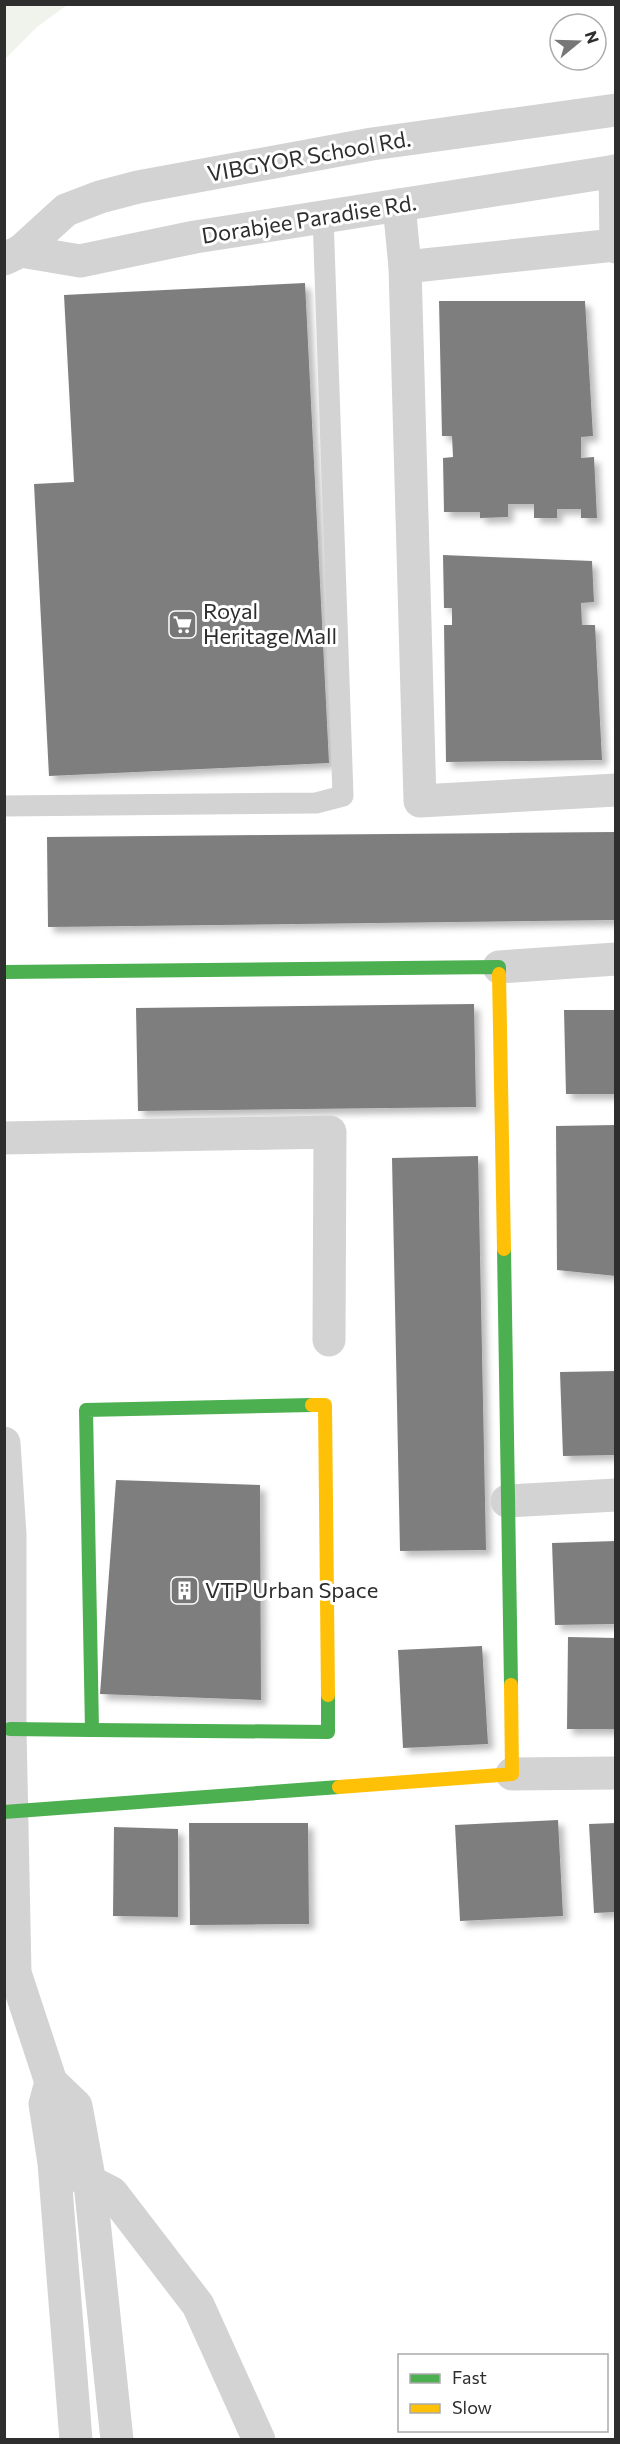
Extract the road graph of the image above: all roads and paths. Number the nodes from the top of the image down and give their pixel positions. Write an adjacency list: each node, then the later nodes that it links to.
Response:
1 (615, 110): 6 (street, VIBGYOR School Rd.)
2 (615, 171): 3 (street, Dorabjee Paradise Rd.); 5 (street)
3 (399, 205): 4 (street, Dorabjee Paradise Rd.); 7 (street)
4 (324, 216): 6 (street, Dorabjee Paradise Rd.); 9 (lane)
5 (615, 246): 7 (street)
6 (13, 255)
7 (405, 267): 8 (street)
8 (615, 790)
9 (4, 806)
10 (615, 959): 11 (street)
11 (499, 967): 12 (street); 17 (street)
12 (4, 972)
13 (4, 1138): 14 (street)
14 (329, 1340)
15 (4, 1443): 18 (street)
16 (615, 1495): 17 (street)
17 (507, 1501): 21 (street)
18 (10, 1729): 19 (street); 22 (street)
19 (92, 1730): 19 (street)
20 (615, 1773): 21 (street)
21 (512, 1774): 22 (street)
22 (8, 1812): 23 (street)
23 (51, 2082): 24 (street); 25 (street)
24 (54, 2163): 25 (street); 26 (street)
25 (90, 2183): 27 (street); 28 (street)
26 (76, 2439)
27 (117, 2439)
28 (259, 2439)

